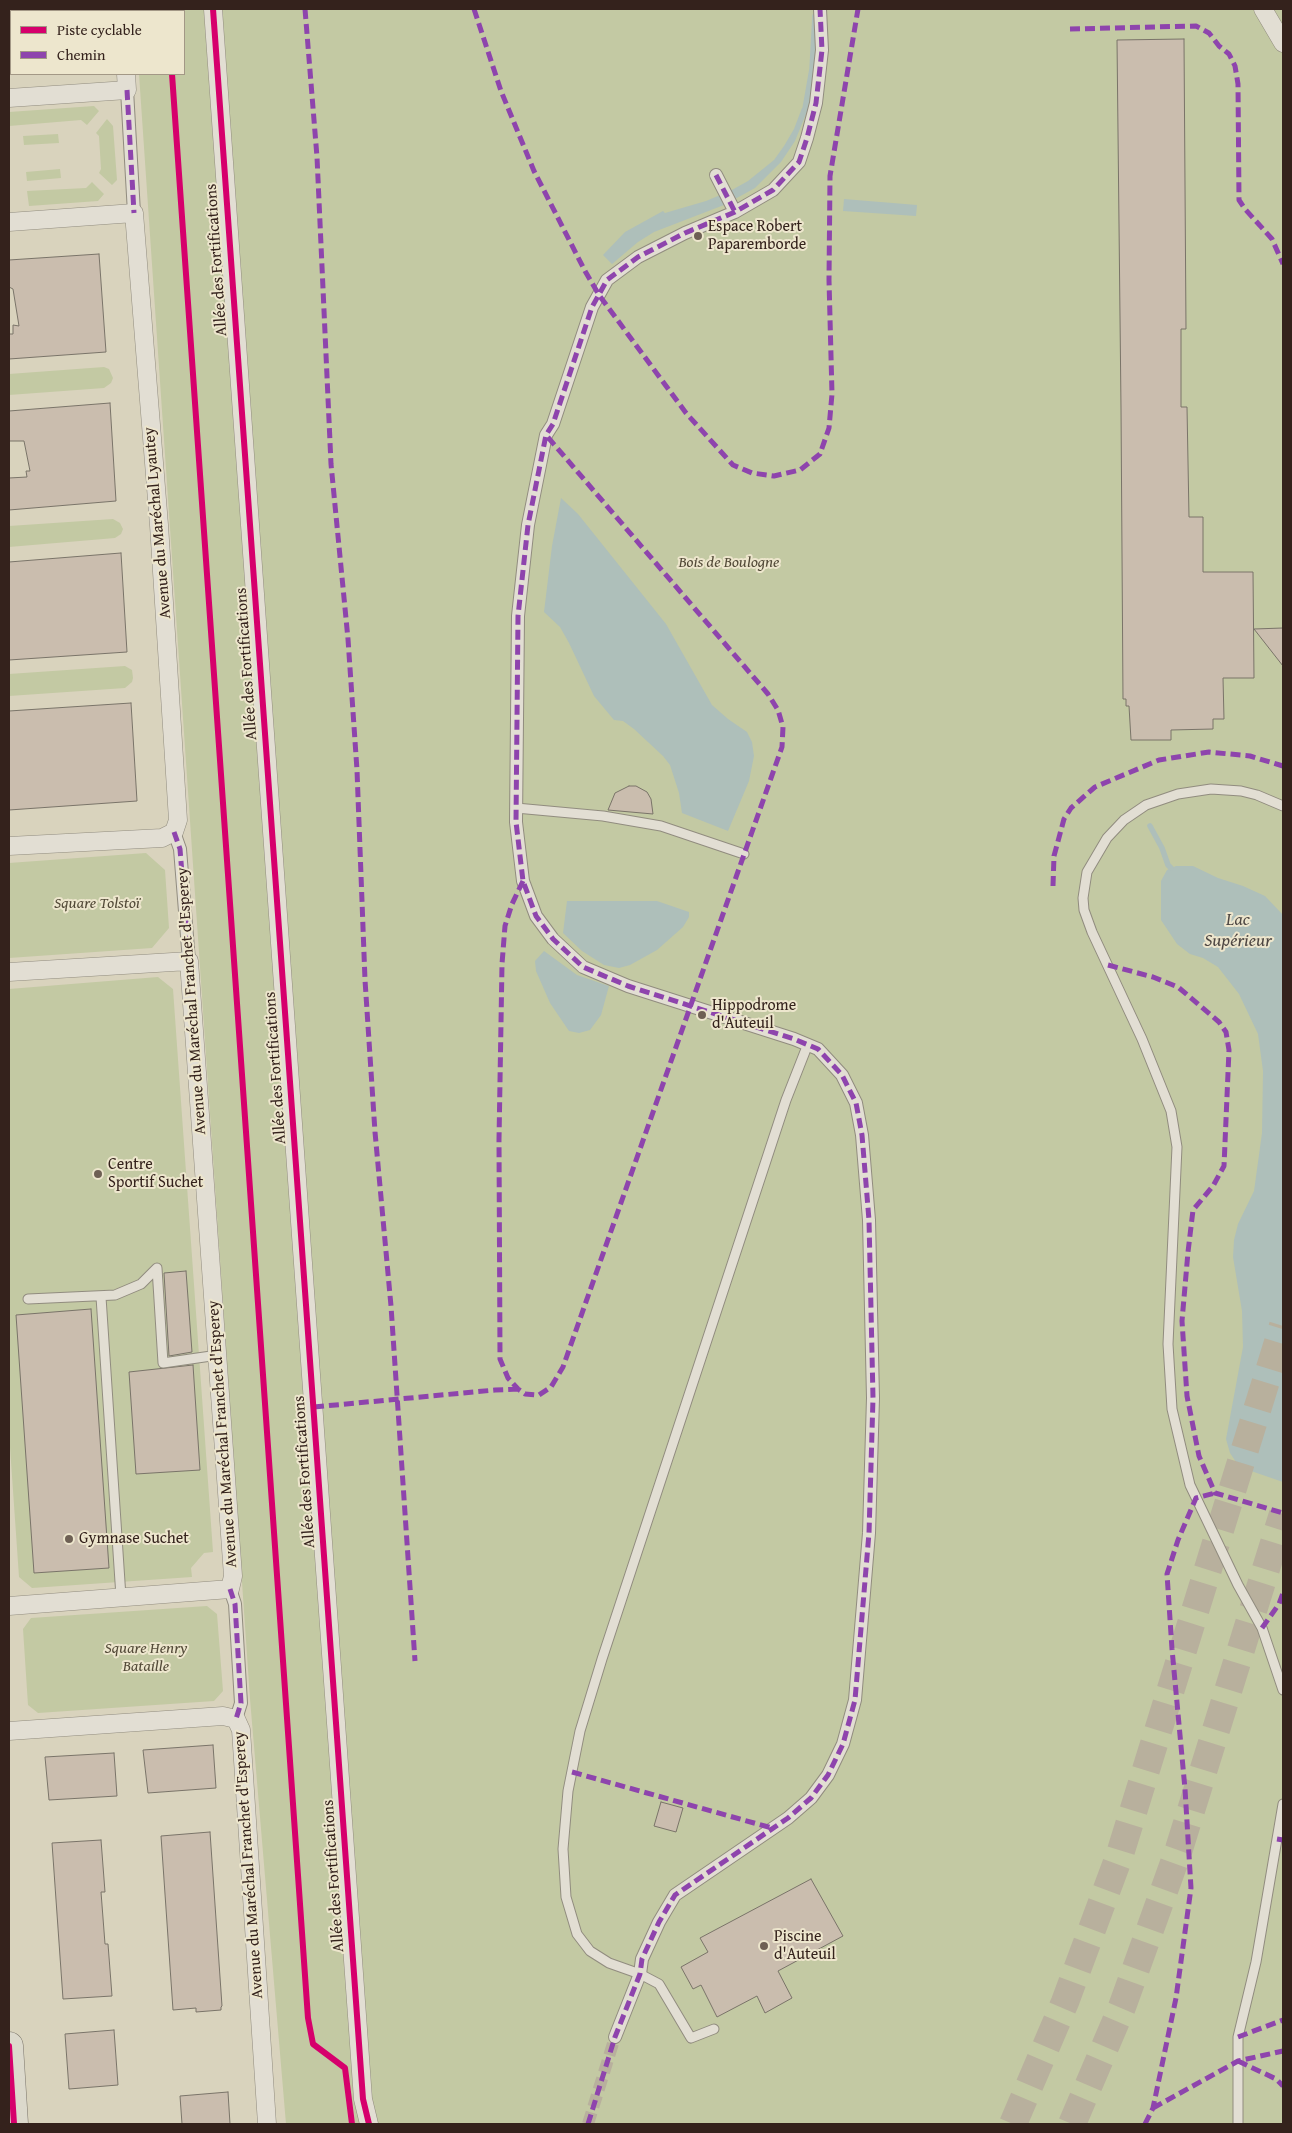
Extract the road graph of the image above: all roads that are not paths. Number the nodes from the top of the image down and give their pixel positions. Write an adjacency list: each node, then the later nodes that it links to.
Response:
1 (213, 9): 35 (street, Allée des Fortifications)
2 (820, 9): 8 (street)
3 (1262, 9): 4 (street)
4 (1281, 33)
5 (126, 82): 6 (street); 9 (street)
6 (9, 98)
7 (716, 175): 8 (street)
8 (735, 212): 12 (street)
9 (134, 213): 10 (street); 13 (street, Avenue du Maréchal Lyautey)
10 (9, 222)
11 (1283, 806): 25 (lane)
12 (516, 808): 15 (lane); 18 (street)
13 (174, 832): 14 (street); 16 (street, Avenue du Maréchal Franchet d'Esperey)
14 (9, 846)
15 (744, 854)
16 (189, 961): 17 (street); 21 (street, Avenue du Maréchal Franchet d'Esperey)
17 (9, 972)
18 (808, 1044): 29 (lane); 29 (street)
19 (101, 1297): 20 (lane); 21 (lane); 23 (lane)
20 (28, 1299)
21 (218, 1355): 22 (street, Avenue du Maréchal Franchet d'Esperey)
22 (230, 1588): 23 (street); 26 (street, Avenue du Maréchal Franchet d'Esperey)
23 (121, 1597): 24 (street)
24 (9, 1606)
25 (1283, 1690)
26 (236, 1719): 27 (street); 34 (street, Avenue du Maréchal Franchet d'Esperey)
27 (9, 1731)
28 (1283, 1804): 36 (lane)
29 (640, 1974): 30 (lane); 31 (street)
30 (714, 2029)
31 (615, 2037)
32 (9, 2046): 33 (main road)
33 (14, 2124)
34 (268, 2124)
35 (369, 2124)
36 (1238, 2124)

